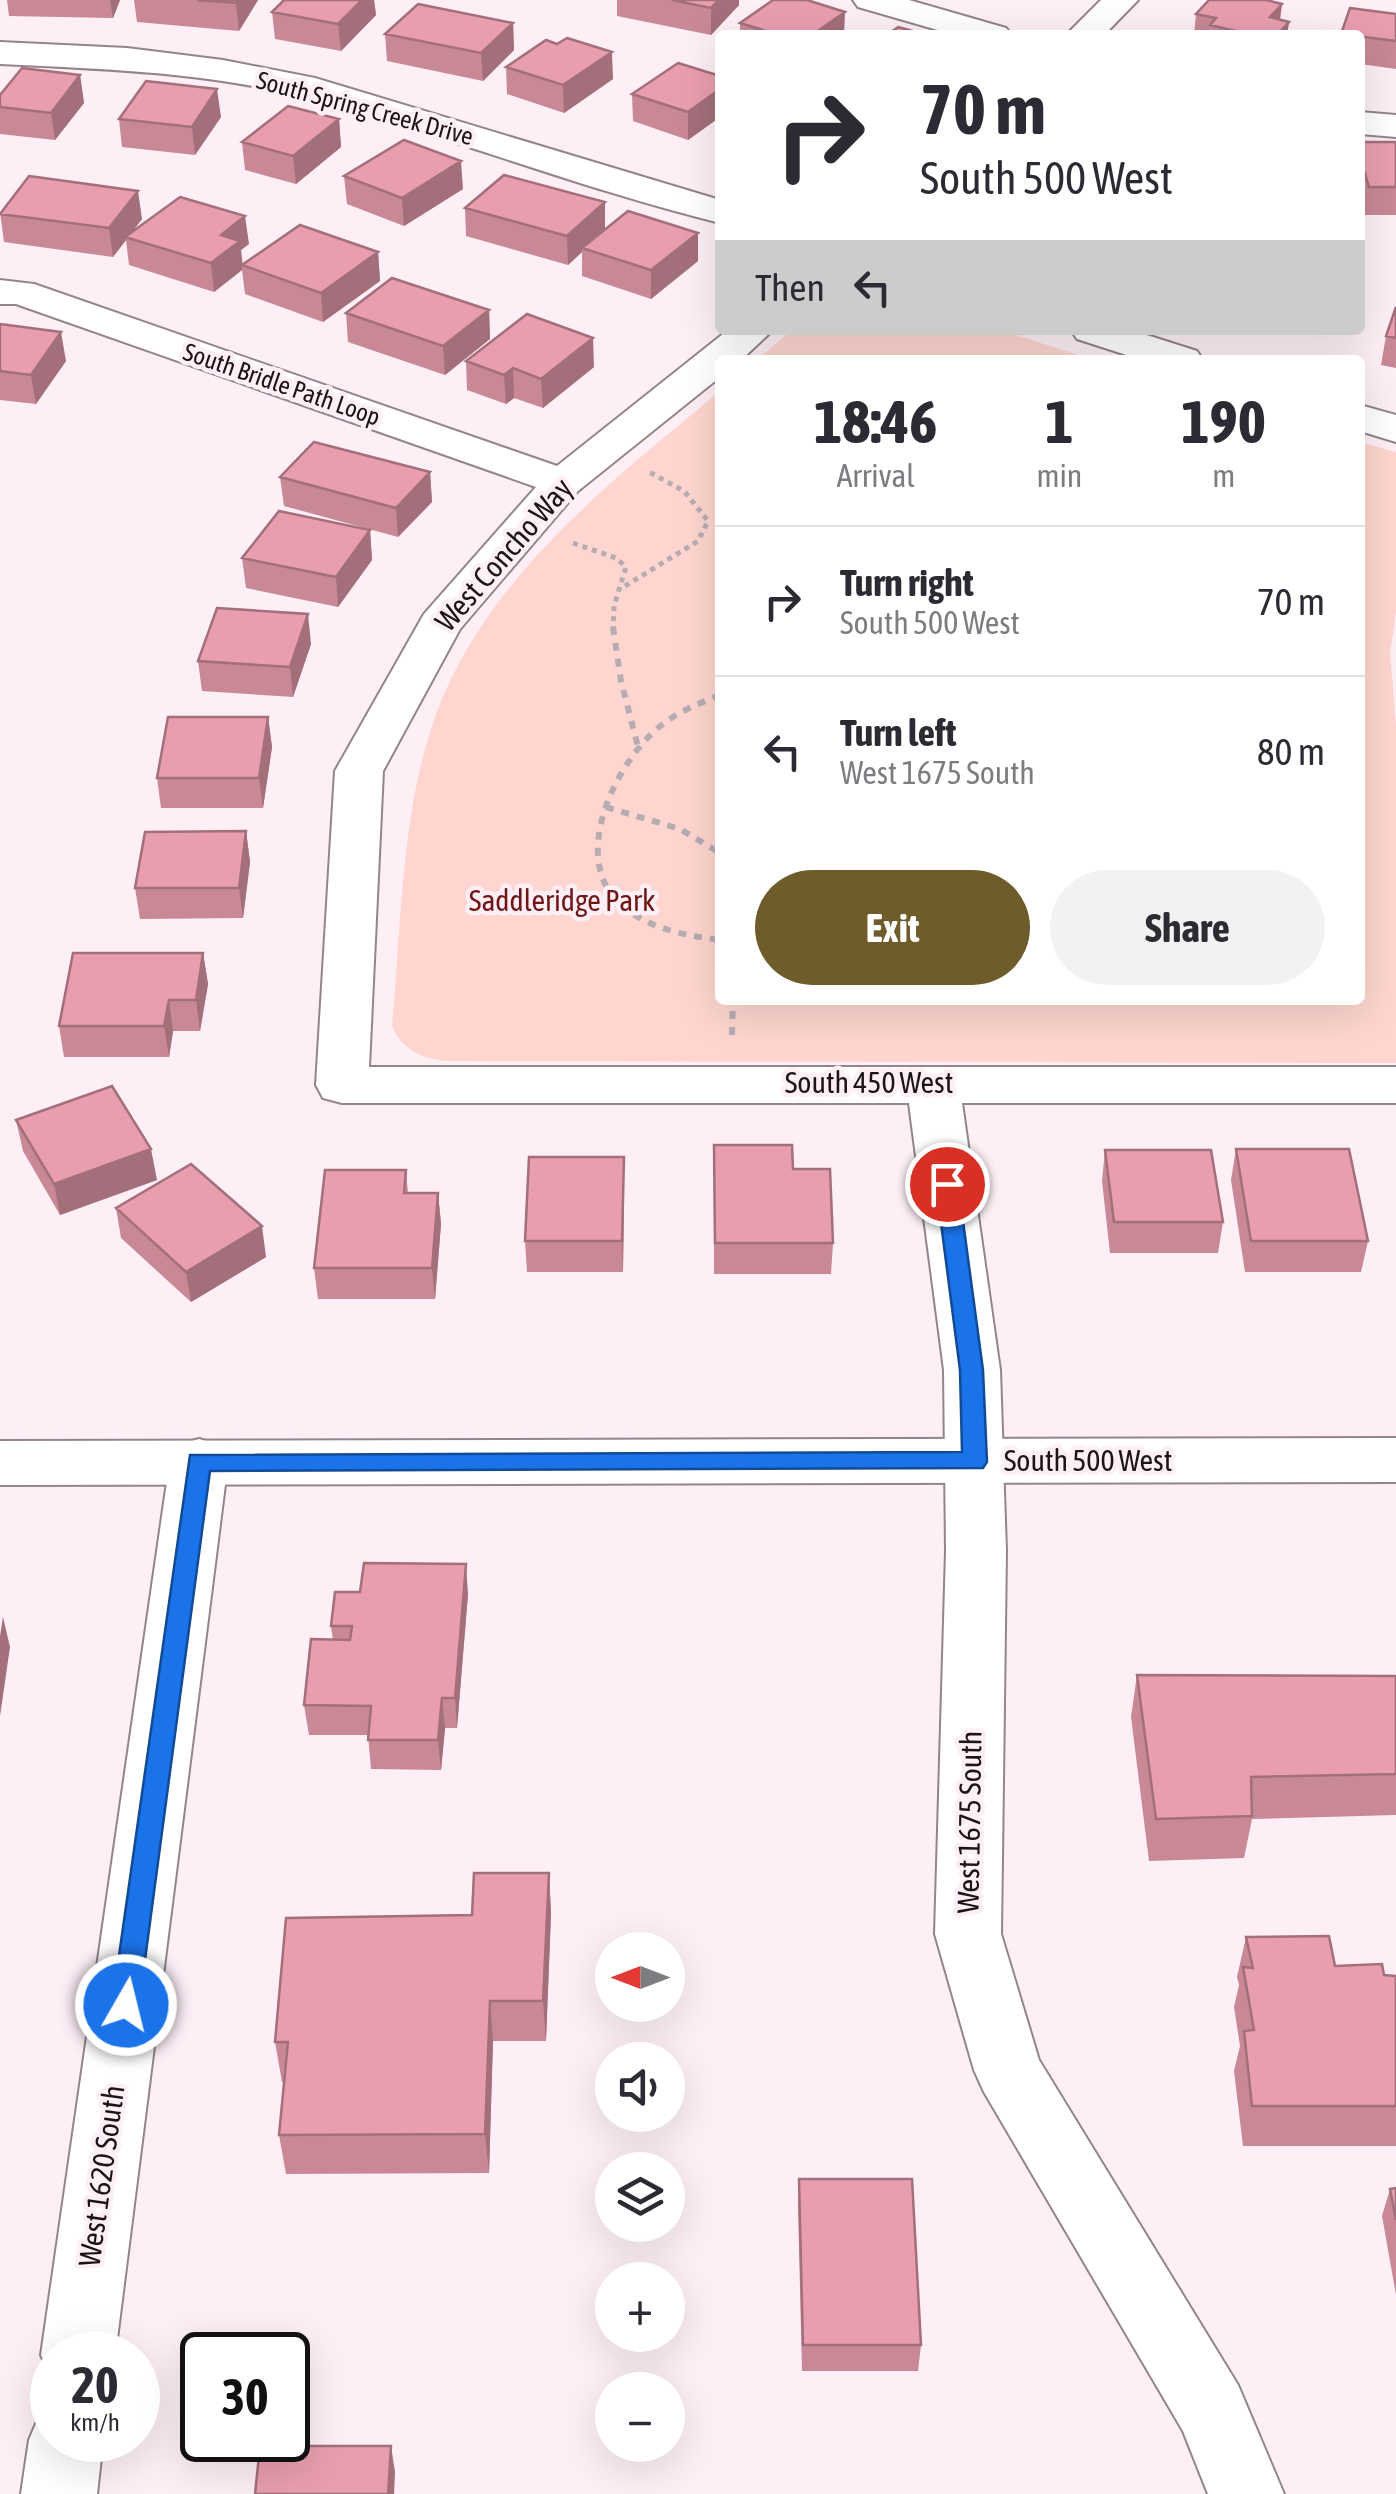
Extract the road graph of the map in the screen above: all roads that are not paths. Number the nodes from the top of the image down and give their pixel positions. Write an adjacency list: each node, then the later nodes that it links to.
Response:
1 (870, 0): 3 (street)
2 (1121, 0): 4 (street)
3 (976, 30)
4 (1089, 30)
5 (0, 53): 8 (street, South Spring Creek Drive)
6 (1365, 123): 7 (street)
7 (1396, 126)
8 (715, 210)
9 (0, 292): 17 (street, South Bridle Path Loop)
10 (746, 335): 12 (street, West Concho Way)
11 (1106, 335): 13 (street)
12 (721, 355)
13 (1168, 355)
14 (715, 360): 17 (street, West Concho Way)
15 (1365, 419): 16 (street)
16 (1396, 428)
17 (564, 482): 19 (street, West Concho Way)
18 (933, 1083): 19 (street, South 450 West); 20 (street, South 450 West); 23 (street, West 1675 South)
19 (342, 1085)
20 (1396, 1085)
21 (1396, 1460): 23 (street, South 500 West)
22 (199, 1462): 23 (street, South 500 West); 24 (street, South 500 West); 25 (street, West 1620 South)
23 (974, 1462): 28 (street, West 1675 South)
24 (0, 1463)
25 (81, 2332)
26 (63, 2462): 27 (street)
27 (59, 2494)
28 (1246, 2494)

